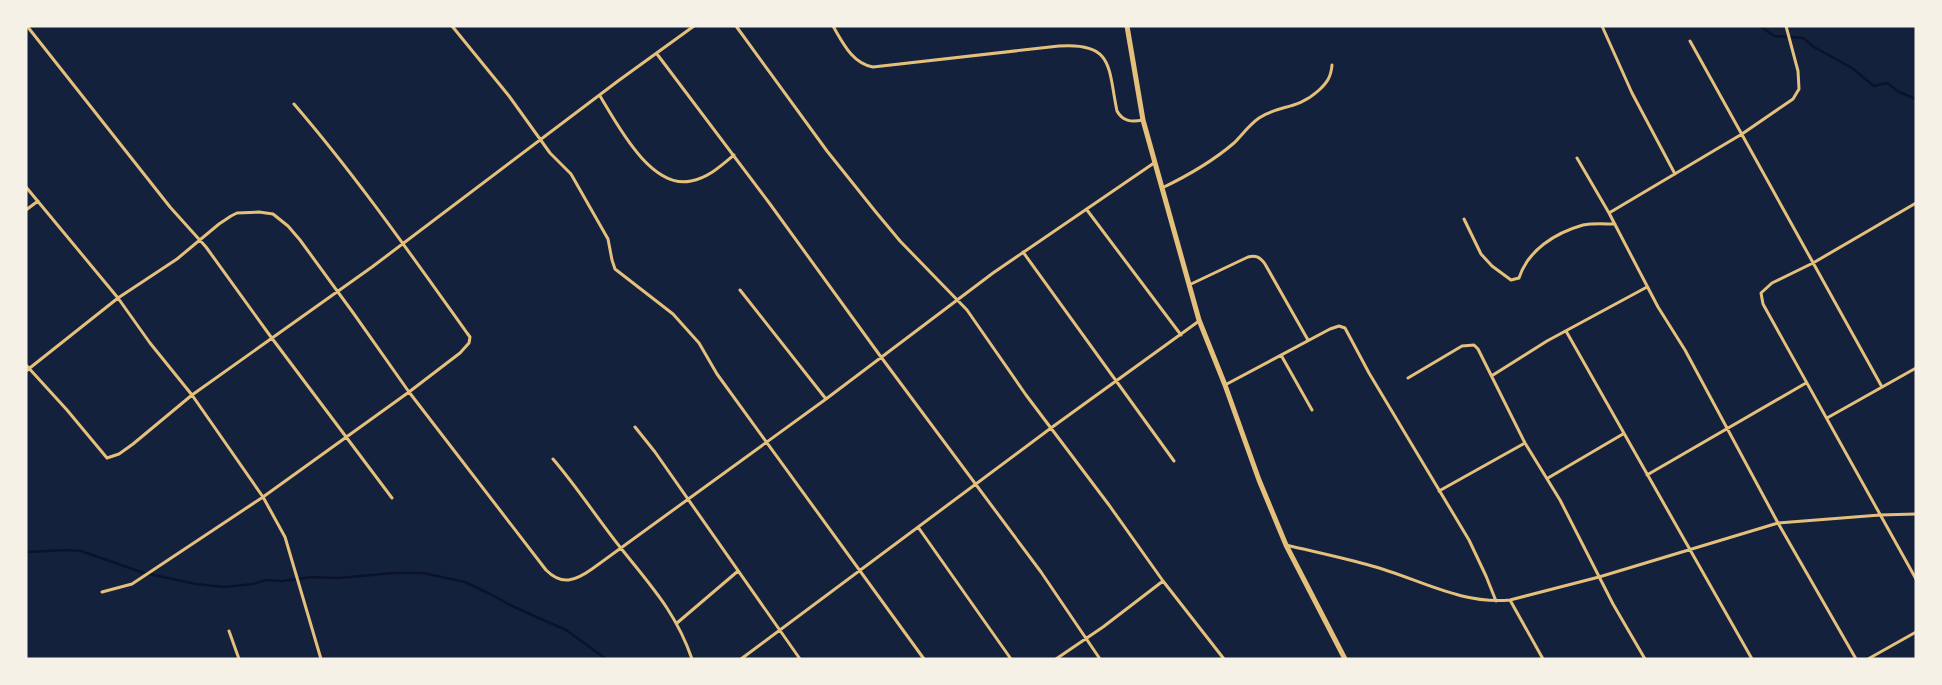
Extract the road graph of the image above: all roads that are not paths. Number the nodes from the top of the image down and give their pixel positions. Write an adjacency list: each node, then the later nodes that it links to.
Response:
1 (27, 26): 30 (street)
2 (452, 26): 16 (street)
3 (694, 26): 10 (street)
4 (736, 26): 39 (street)
5 (833, 26): 14 (street)
6 (1127, 26): 14 (main road)
7 (1602, 26): 20 (street)
8 (1786, 26): 15 (street)
9 (1690, 41): 15 (street)
10 (657, 54): 12 (street); 17 (street)
11 (1332, 65): 22 (street)
12 (600, 96): 16 (street); 17 (street)
13 (294, 104): 31 (street)
14 (1143, 120): 19 (main road)
15 (1742, 134): 20 (street); 33 (street)
16 (540, 140): 31 (street); 66 (street)
17 (734, 155): 46 (street)
18 (1577, 158): 27 (street)
19 (1154, 163): 22 (main road); 26 (street)
20 (1675, 174): 27 (street)
21 (26, 187): 23 (street)
22 (1162, 188): 34 (main road)
23 (38, 201): 25 (street); 38 (street)
24 (1916, 203): 33 (street)
25 (26, 210)
26 (1087, 210): 32 (street); 42 (street)
27 (1609, 213): 29 (street)
28 (1464, 218): 29 (street)
29 (1615, 224): 35 (street)
30 (199, 240): 36 (street); 38 (street); 43 (street)
31 (401, 243): 36 (street); 56 (street)
32 (1023, 252): 39 (street); 52 (street)
33 (1813, 263): 53 (street); 55 (street)
34 (1188, 285): 40 (main road); 44 (street)
35 (1647, 287): 41 (street); 63 (street)
36 (337, 290): 43 (street); 56 (street)
37 (740, 290): 58 (street)
38 (118, 298): 49 (street); 57 (street)
39 (958, 299): 46 (street); 62 (street)
40 (1199, 320): 42 (street); 54 (main road)
41 (1566, 331): 50 (street); 64 (street)
42 (1181, 335): 52 (street)
43 (271, 337): 57 (street); 65 (street)
44 (1308, 340): 45 (street); 73 (street)
45 (1281, 355): 54 (street); 59 (street)
46 (881, 357): 58 (street); 72 (street)
47 (26, 365): 49 (street)
48 (1916, 368): 55 (street)
49 (28, 370): 57 (street)
50 (1493, 375): 51 (street); 67 (street)
51 (1408, 378)
52 (1115, 381): 62 (street); 69 (street)
53 (1806, 383): 60 (street); 63 (street)
54 (1225, 385): 81 (main road)
55 (1882, 387): 60 (street)
56 (409, 392): 65 (street); 82 (street)
57 (192, 395): 74 (street)
58 (826, 399): 66 (street)
59 (1312, 410)
60 (1827, 418): 78 (street)
61 (635, 427): 76 (street)
62 (1051, 428): 72 (street); 88 (street)
63 (1727, 428): 70 (street); 79 (street)
64 (1624, 434): 70 (street); 71 (street)
65 (347, 438): 74 (street); 75 (street)
66 (768, 442): 76 (street); 84 (street)
67 (1525, 443): 71 (street); 73 (street)
68 (553, 459): 82 (street)
69 (1174, 461)
70 (1647, 475): 83 (street)
71 (1548, 478): 86 (street)
72 (975, 484): 80 (street); 96 (street)
73 (1440, 491): 91 (street)
74 (263, 497): 89 (street); 98 (street)
75 (392, 498)
76 (687, 500): 82 (street); 85 (street)
77 (1916, 514): 78 (street)
78 (1880, 515): 79 (street); 87 (street)
79 (1778, 523): 83 (street); 111 (street)
80 (918, 527): 84 (street); 103 (street)
81 (1286, 545): 91 (street); 107 (main road)
82 (621, 548): 92 (street)
83 (1690, 550): 86 (street); 110 (street)
84 (861, 570): 93 (street); 102 (street)
85 (738, 571): 92 (street); 93 (street)
86 (1599, 577): 90 (street); 109 (street)
87 (1916, 579)
88 (1163, 581): 96 (street); 106 (street)
89 (102, 592)
90 (1510, 600): 91 (street); 108 (street)
91 (1496, 601)
92 (677, 623): 99 (street)
93 (780, 630): 100 (street); 101 (street)
94 (229, 631): 97 (street)
95 (1916, 632): 112 (street)
96 (1086, 639): 104 (street); 105 (street)
97 (239, 659)
98 (321, 659)
99 (692, 659)
100 (741, 659)
101 (800, 659)
102 (924, 659)
103 (1011, 659)
104 (1056, 659)
105 (1100, 659)
106 (1224, 659)
107 (1345, 659)
108 (1543, 659)
109 (1644, 659)
110 (1752, 659)
111 (1856, 659)
112 (1868, 659)

